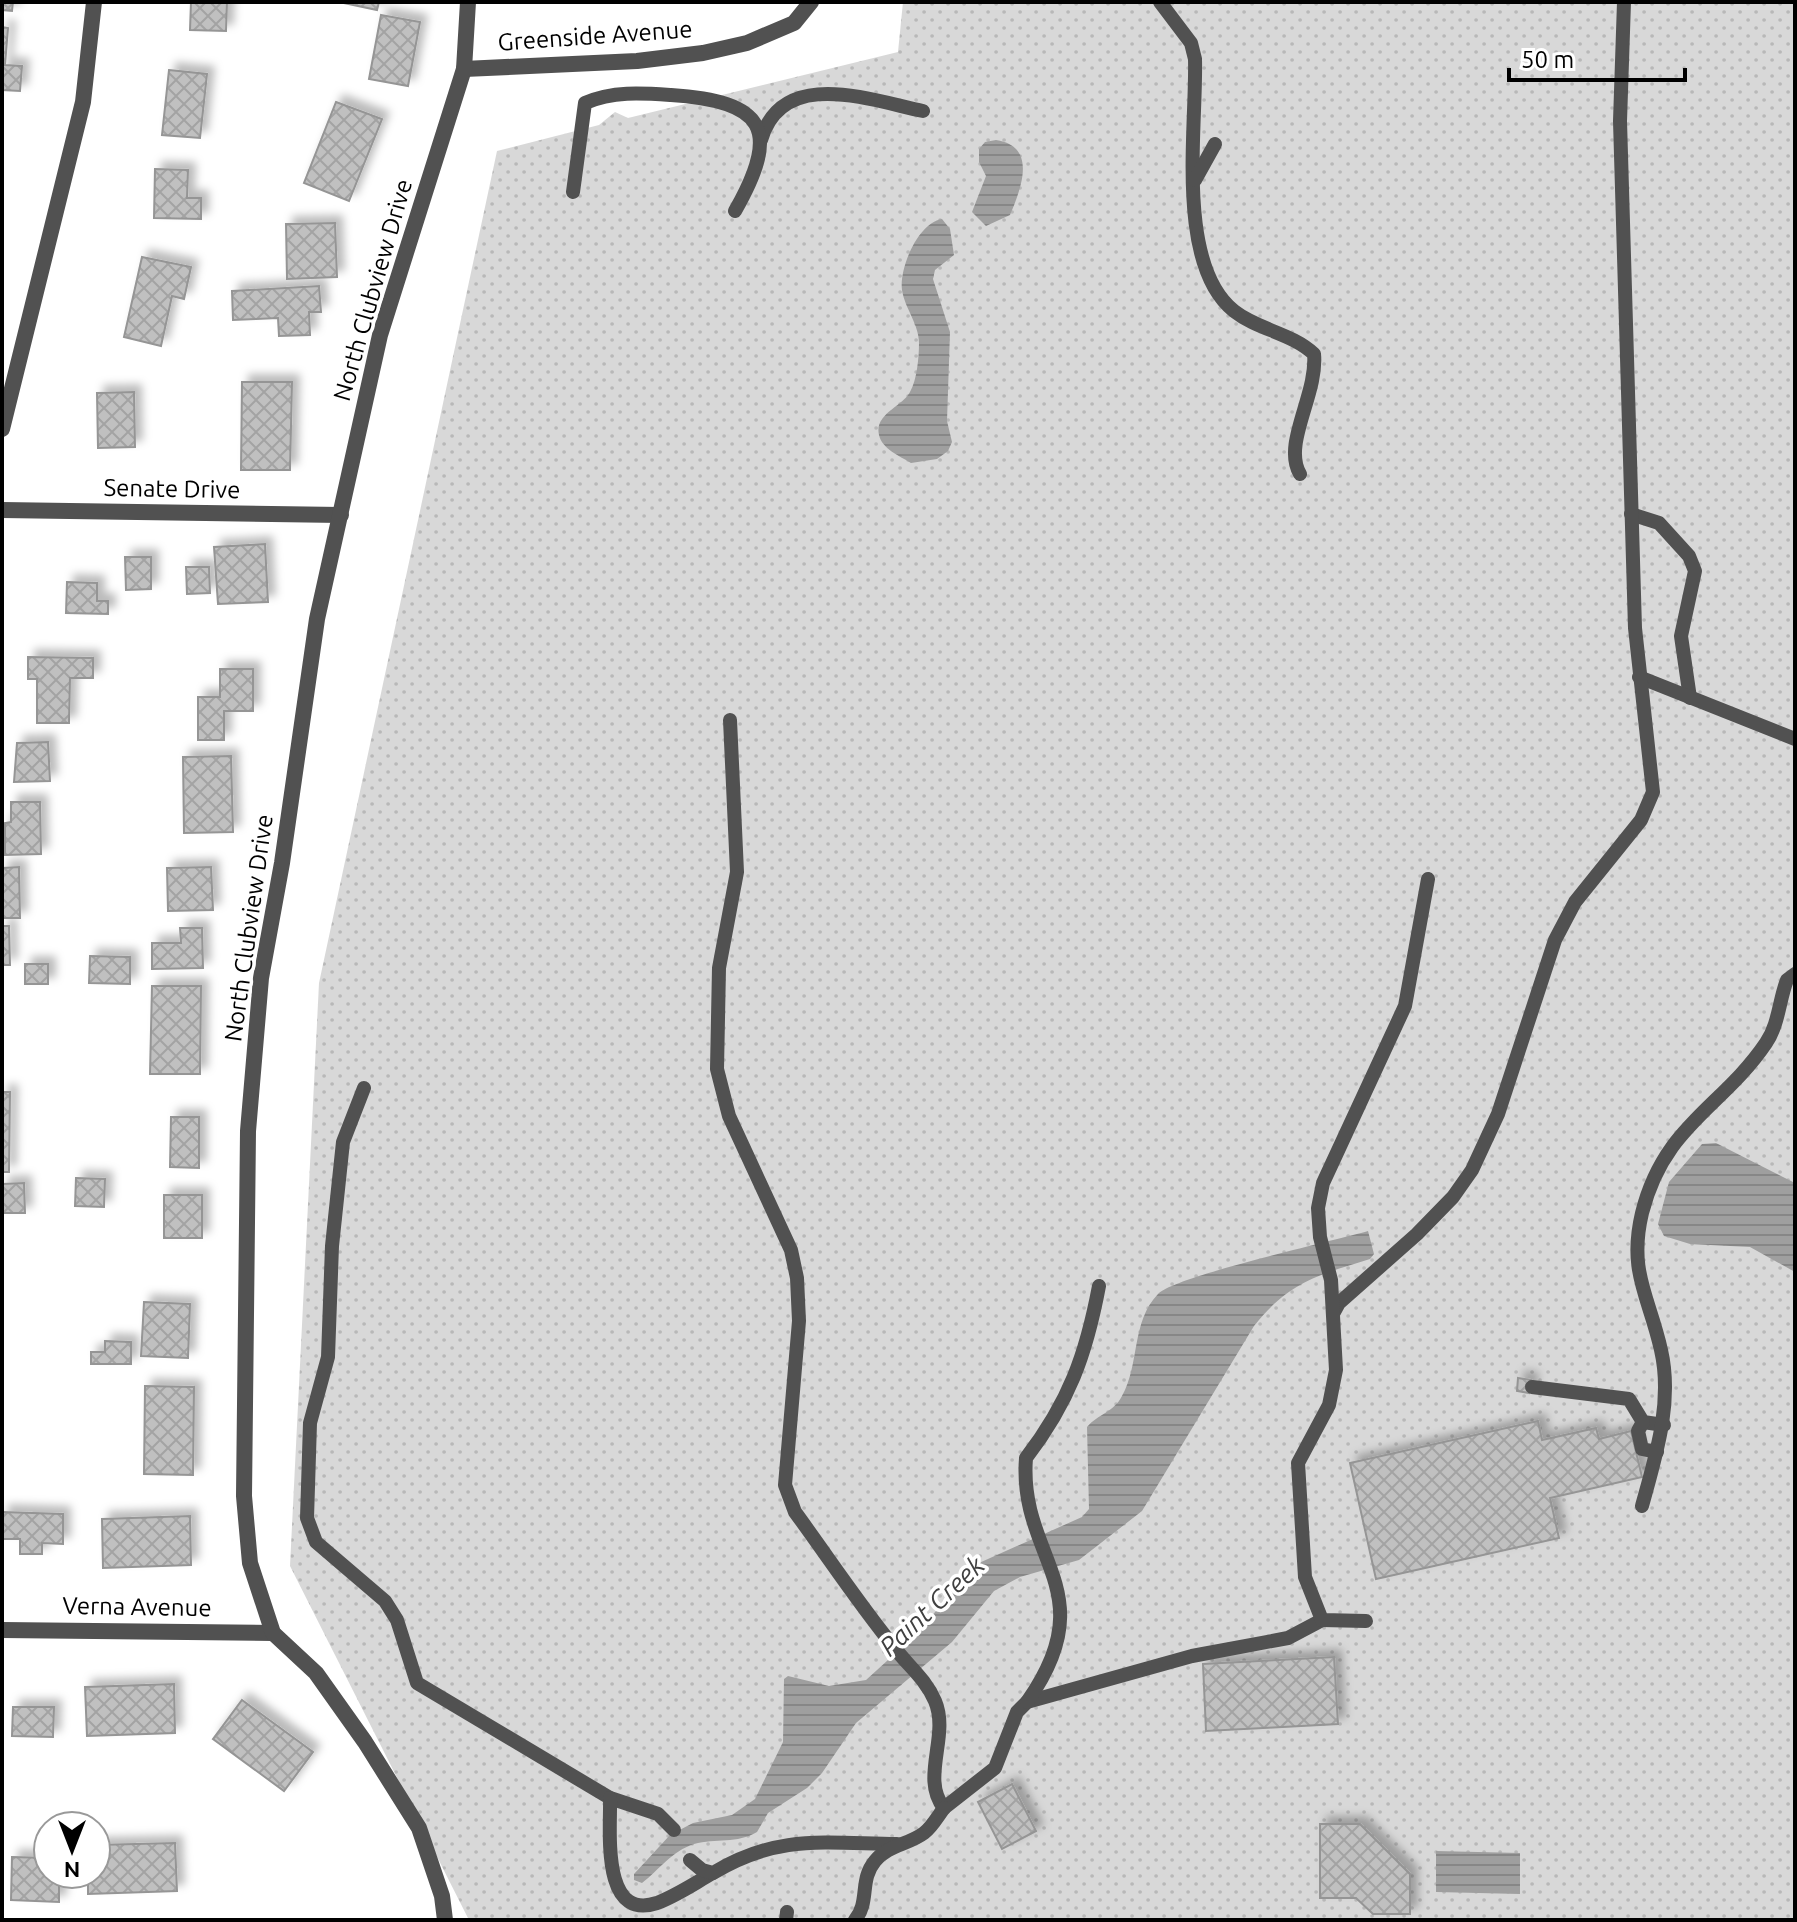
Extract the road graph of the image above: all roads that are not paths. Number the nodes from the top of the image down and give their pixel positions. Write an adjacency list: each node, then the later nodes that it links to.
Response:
1 (94, 2): 13 (street)
2 (468, 2): 6 (street, North Clubview Drive)
3 (811, 2): 6 (street, Greenside Avenue)
4 (1160, 2): 10 (lane)
5 (1624, 2): 16 (lane)
6 (464, 69): 17 (street, North Clubview Drive)
7 (923, 111): 8 (lane)
8 (761, 140): 11 (lane); 12 (lane)
9 (1215, 144): 10 (lane)
10 (1193, 184): 14 (lane)
11 (573, 192)
12 (735, 211)
13 (2, 429)
14 (1300, 474)
15 (2, 510): 17 (street, Senate Drive)
16 (1631, 514): 18 (lane); 19 (lane)
17 (341, 515): 35 (street, North Clubview Drive)
18 (1639, 677): 19 (lane); 26 (lane)
19 (1690, 698): 21 (lane)
20 (730, 720): 38 (lane)
21 (1795, 739)
22 (1428, 879): 26 (lane)
23 (1795, 974): 29 (lane)
24 (364, 1088): 37 (lane)
25 (1099, 1286): 36 (lane)
26 (1333, 1314): 32 (lane)
27 (1532, 1387): 28 (lane)
28 (1643, 1422): 29 (lane); 30 (lane)
29 (1664, 1425): 30 (lane)
30 (1657, 1452): 31 (lane)
31 (1642, 1506)
32 (1322, 1620): 33 (lane); 36 (lane)
33 (1366, 1621)
34 (2, 1630): 35 (street, Verna Avenue)
35 (273, 1633): 43 (street, North Clubview Drive)
36 (1027, 1702): 38 (lane)
37 (610, 1798): 39 (lane); 42 (lane)
38 (944, 1808): 40 (lane)
39 (674, 1830)
40 (897, 1844): 42 (lane); 44 (lane)
41 (690, 1860): 42 (lane)
42 (713, 1873)
43 (445, 1920)
44 (855, 1920)

